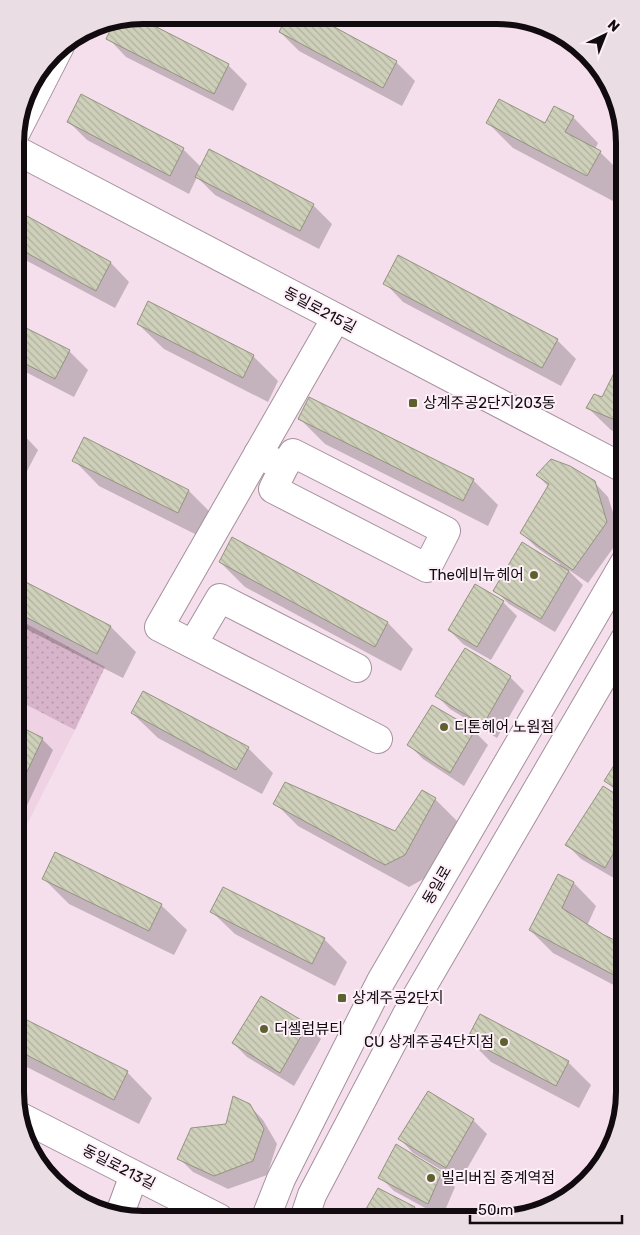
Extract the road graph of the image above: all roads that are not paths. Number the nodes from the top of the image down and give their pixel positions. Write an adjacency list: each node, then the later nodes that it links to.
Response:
1 (47, 72): 2 (main road)
2 (31, 102)
3 (24, 154): 4 (main road, 동일로215길)
4 (336, 318): 5 (main road); 6 (main road, 동일로215길)
5 (258, 454): 7 (main road); 9 (main road)
6 (616, 465)
7 (284, 467): 7 (main road)
8 (616, 577): 17 (main road, 동일로)
9 (193, 644): 11 (main road); 12 (main road)
10 (616, 654): 18 (main road)
11 (357, 668)
12 (378, 739)
13 (27, 1120): 14 (main road, 동일로213길)
14 (134, 1175): 15 (main road); 16 (main road, 동일로213길)
15 (122, 1209)
16 (205, 1211)
17 (268, 1211)
18 (307, 1211)

